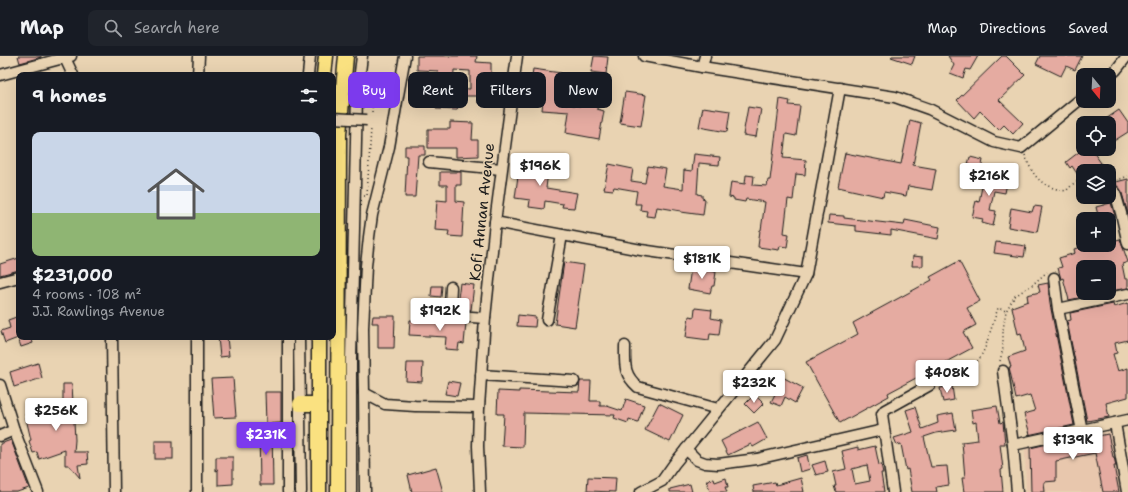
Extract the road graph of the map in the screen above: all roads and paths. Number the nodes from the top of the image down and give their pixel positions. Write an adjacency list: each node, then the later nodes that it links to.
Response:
1 (199, 56): 15 (street)
2 (310, 56): 16 (street)
3 (326, 56): 17 (highway)
4 (346, 56): 57 (highway)
5 (362, 56): 57 (street)
6 (405, 56): 56 (street)
7 (517, 56): 26 (street, Kofi Annan Avenue)
8 (644, 56): 12 (street)
9 (705, 56): 12 (street)
10 (1127, 56): 13 (street)
11 (68, 57): 14 (street); 18 (street)
12 (702, 67): 19 (street)
13 (1116, 70)
14 (72, 72)
15 (198, 72)
16 (308, 72)
17 (324, 72)
18 (0, 75)
19 (840, 88): 24 (street); 35 (street)
20 (1076, 103): 24 (street)
21 (372, 108): 23 (path)
22 (336, 118): 23 (street, bridge)
23 (370, 120): 30 (path)
24 (1021, 148): 29 (path)
25 (429, 162): 26 (street)
26 (501, 169): 32 (street, Kofi Annan Avenue)
27 (1128, 176): 28 (path)
28 (1116, 181)
29 (1076, 182)
30 (363, 196)
31 (1116, 199): 34 (street)
32 (495, 222): 33 (street); 43 (street, Kofi Annan Avenue)
33 (562, 235): 35 (street); 44 (street)
34 (1127, 237)
35 (806, 274): 61 (street)
36 (16, 278): 38 (street)
37 (1054, 278): 41 (street); 42 (path)
38 (0, 282)
39 (451, 287): 43 (street)
40 (1128, 294): 41 (street)
41 (1058, 309): 66 (street)
42 (1006, 311): 51 (path); 55 (path)
43 (486, 318): 52 (street, Kofi Annan Avenue)
44 (547, 320)
45 (112, 340): 71 (street)
46 (197, 340): 72 (street)
47 (288, 340): 73 (street)
48 (299, 340): 58 (street)
49 (319, 340): 59 (highway)
50 (625, 346): 61 (street)
51 (1004, 371): 68 (street)
52 (481, 375): 53 (street); 60 (street, Kofi Annan Avenue)
53 (574, 381)
54 (0, 385): 64 (street)
55 (930, 386): 65 (street)
56 (364, 393): 60 (street); 78 (street)
57 (344, 399): 76 (highway); 77 (street)
58 (300, 404): 59 (highway); 74 (street)
59 (320, 404): 75 (highway)
60 (479, 407): 79 (street, Kofi Annan Avenue)
61 (718, 409): 69 (street)
62 (1128, 420): 63 (street)
63 (1115, 423): 66 (street); 83 (street)
64 (14, 430): 67 (street); 70 (street)
65 (884, 430): 69 (street); 81 (street)
66 (1082, 431): 68 (street)
67 (0, 436)
68 (1013, 445): 82 (street)
69 (686, 449): 80 (street)
70 (38, 492)
71 (114, 492)
72 (197, 492)
73 (288, 492)
74 (301, 492)
75 (319, 492)
76 (338, 492)
77 (351, 492)
78 (365, 492)
79 (480, 492)
80 (642, 492)
81 (893, 492)
82 (1017, 492)
83 (1126, 492)

